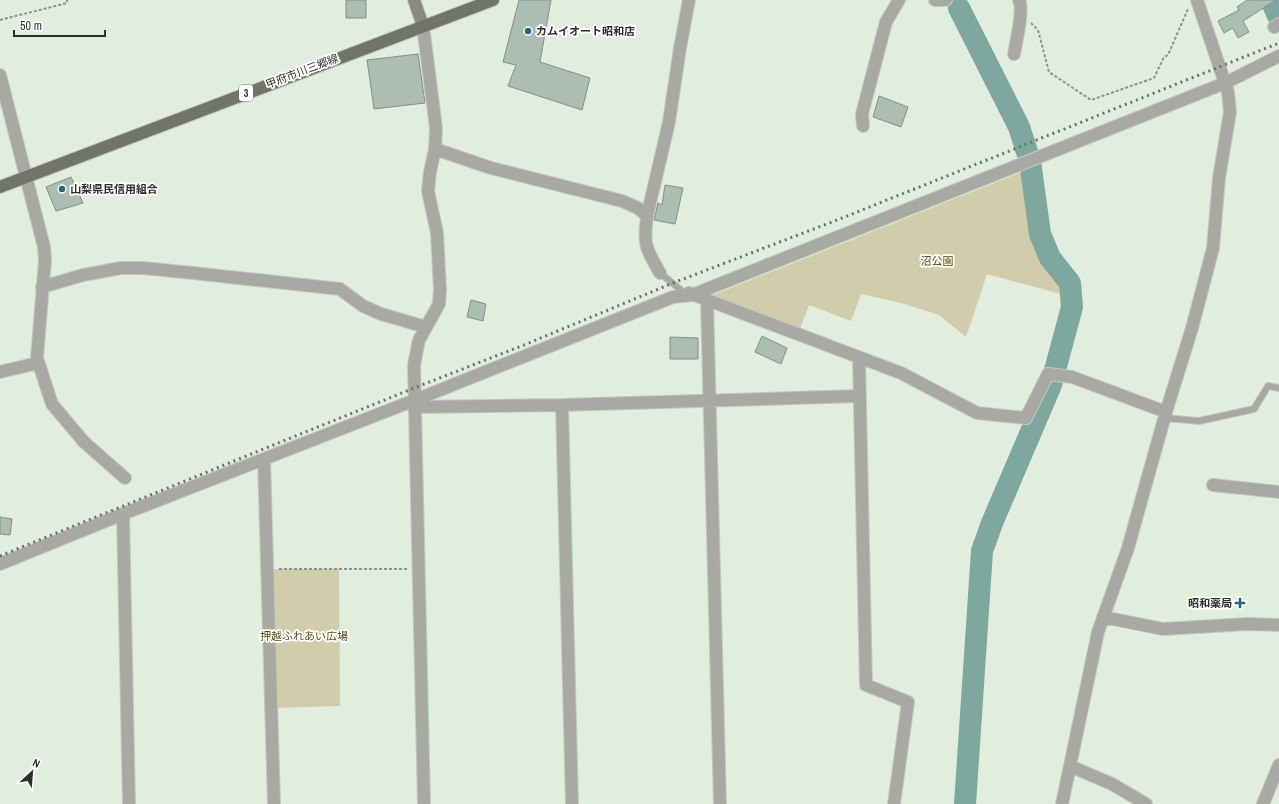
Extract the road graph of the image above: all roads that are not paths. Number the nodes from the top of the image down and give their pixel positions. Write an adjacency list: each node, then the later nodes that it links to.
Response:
1 (414, 0): 9 (street)
2 (493, 0): 9 (main road, 甲府市川三郷線 / 3)
3 (689, 0): 18 (street)
4 (899, 0): 14 (street)
5 (935, 0): 6 (street)
6 (946, 0)
7 (1019, 0): 10 (street)
8 (1197, 0): 13 (street)
9 (423, 26): 15 (street); 16 (main road, 甲府市川三郷線 / 3)
10 (1014, 54)
11 (1279, 56): 13 (street)
12 (0, 75): 16 (street)
13 (1225, 83): 21 (street); 32 (street)
14 (863, 126)
15 (435, 149): 18 (street); 23 (street)
16 (26, 178): 17 (main road, 甲府市川三郷線 / 3); 20 (street)
17 (0, 187)
18 (647, 216): 19 (street)
19 (660, 273): 21 (lane)
20 (42, 288): 23 (street); 25 (street)
21 (687, 292): 22 (street); 30 (street)
22 (707, 301): 24 (street); 29 (street)
23 (426, 327): 30 (street)
24 (858, 358): 28 (street); 32 (street)
25 (38, 363): 26 (street); 34 (street)
26 (0, 372)
27 (1279, 388): 32 (lane)
28 (859, 396): 29 (street); 48 (street)
29 (710, 401): 31 (street); 47 (street)
30 (415, 404): 31 (street); 33 (street); 45 (street)
31 (562, 406): 46 (street)
32 (1165, 415): 39 (street)
33 (264, 459): 37 (street); 44 (street)
34 (125, 478)
35 (1213, 485): 36 (street)
36 (1279, 492)
37 (123, 514): 38 (street); 43 (street)
38 (0, 564)
39 (1104, 617): 40 (street); 42 (street)
40 (1279, 625)
41 (1279, 765): 51 (street)
42 (1070, 766): 49 (street); 50 (street)
43 (129, 804)
44 (274, 804)
45 (424, 804)
46 (572, 804)
47 (720, 804)
48 (894, 804)
49 (1062, 804)
50 (1146, 804)
51 (1263, 804)

